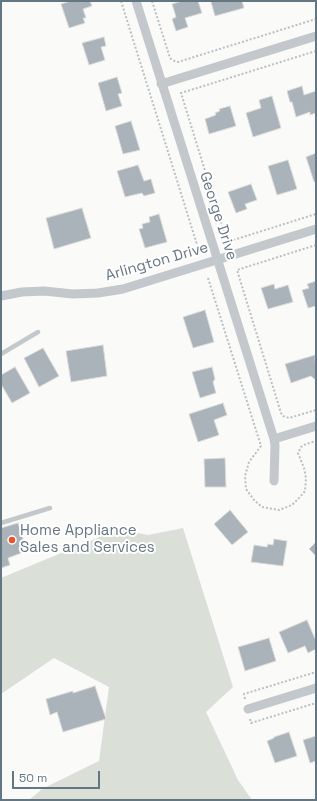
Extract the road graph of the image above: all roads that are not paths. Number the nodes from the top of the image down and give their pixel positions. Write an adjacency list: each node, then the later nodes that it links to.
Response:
1 (136, 1): 3 (street, George Drive)
2 (316, 36): 3 (street)
3 (161, 84): 5 (street, George Drive)
4 (316, 229): 5 (street, Arlington Drive)
5 (217, 259): 6 (street, Arlington Drive); 10 (street, George Drive)
6 (1, 296)
7 (38, 332): 8 (lane)
8 (1, 354)
9 (316, 426): 10 (street)
10 (274, 439): 11 (street, George Drive)
11 (274, 481)
12 (50, 508): 13 (lane)
13 (1, 523)
14 (316, 688): 15 (street)
15 (248, 709)

